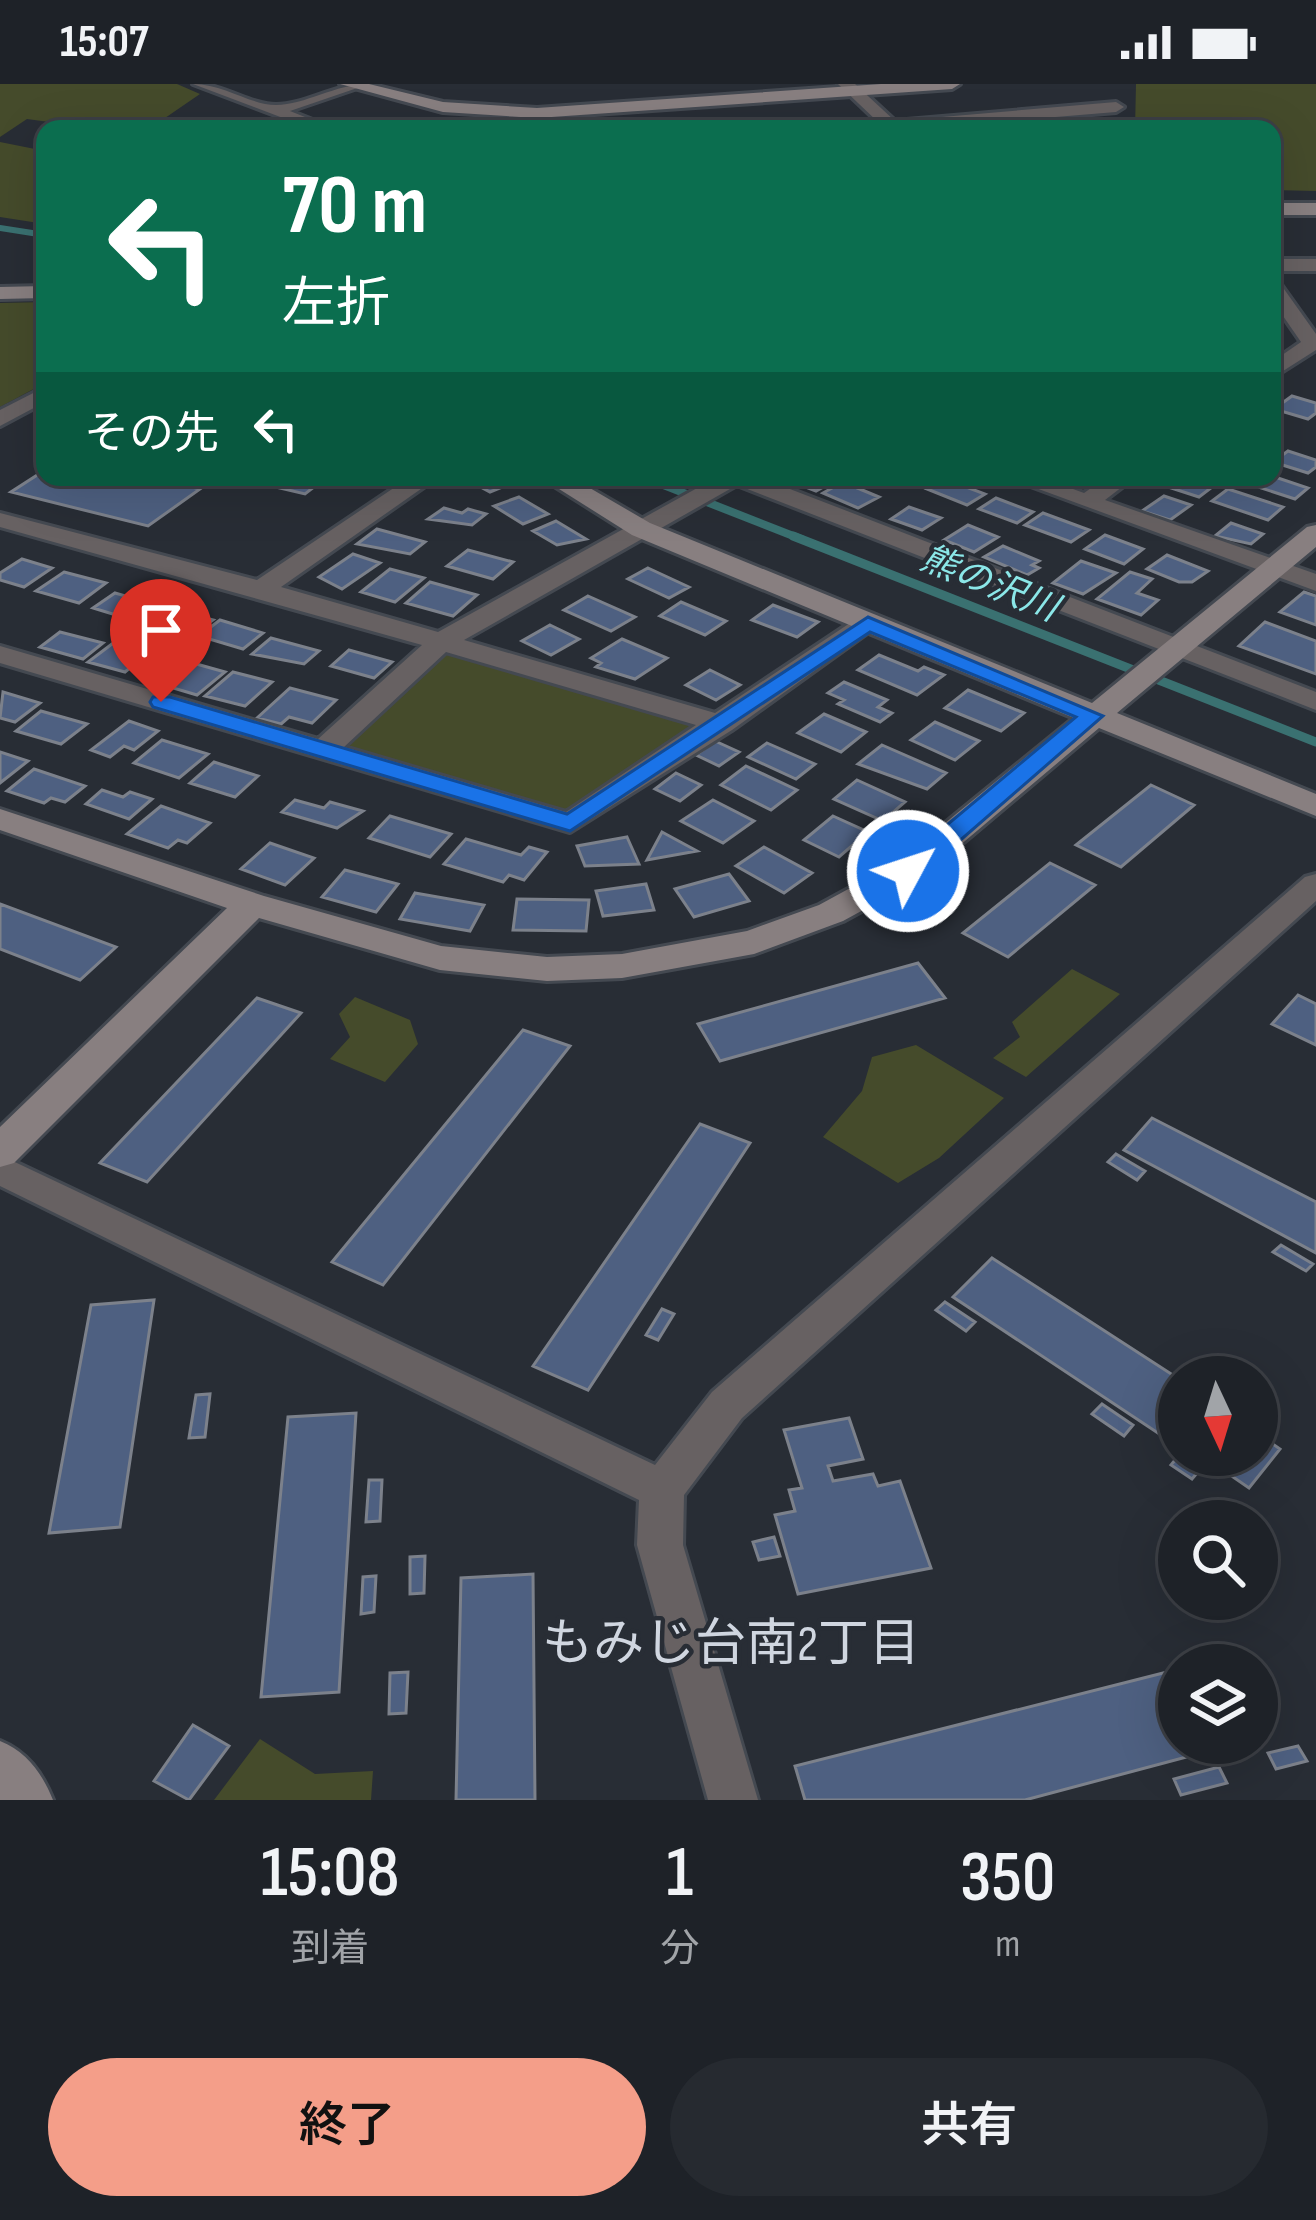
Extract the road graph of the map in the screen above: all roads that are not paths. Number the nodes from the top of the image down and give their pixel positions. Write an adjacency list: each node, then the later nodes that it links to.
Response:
1 (201, 84): 7 (street)
2 (952, 84): 5 (street)
3 (1124, 84): 6 (street)
4 (354, 85): 7 (street); 9 (street)
5 (850, 88): 10 (street); 11 (street)
6 (1117, 107): 12 (street); 13 (street)
7 (276, 110): 8 (street)
8 (303, 120)
9 (525, 120)
10 (541, 120)
11 (886, 120)
12 (972, 120)
13 (1113, 120)
14 (1316, 208): 15 (street)
15 (1281, 209)
16 (1316, 265): 17 (street)
17 (1281, 266)
18 (36, 292): 19 (street)
19 (0, 293)
20 (1281, 299): 21 (street)
21 (1281, 361)
22 (36, 398): 23 (street)
23 (0, 419)
24 (413, 486): 36 (street)
25 (572, 486): 32 (street)
26 (719, 486): 32 (street)
27 (741, 486): 40 (street)
28 (1044, 486): 30 (street)
29 (1110, 486): 30 (street)
30 (1088, 501): 34 (street)
31 (0, 520): 36 (street)
32 (650, 524): 37 (street); 38 (street)
33 (1316, 532): 34 (street)
34 (1274, 568): 35 (street); 40 (street)
35 (1316, 583)
36 (261, 589): 38 (street)
37 (868, 623): 42 (street); 43 (street)
38 (442, 641): 43 (street); 44 (street)
39 (0, 654): 44 (street)
40 (1168, 656): 41 (street); 42 (street)
41 (1316, 702)
42 (1103, 707): 45 (street); 48 (street)
43 (722, 724): 44 (street)
44 (323, 750)
45 (1316, 806)
46 (0, 819): 48 (street)
47 (1316, 884): 51 (street)
48 (252, 904): 49 (street)
49 (0, 1152)
50 (0, 1168): 51 (street)
51 (662, 1490): 54 (street)
52 (0, 1768): 53 (street)
53 (25, 1800)
54 (733, 1800)

